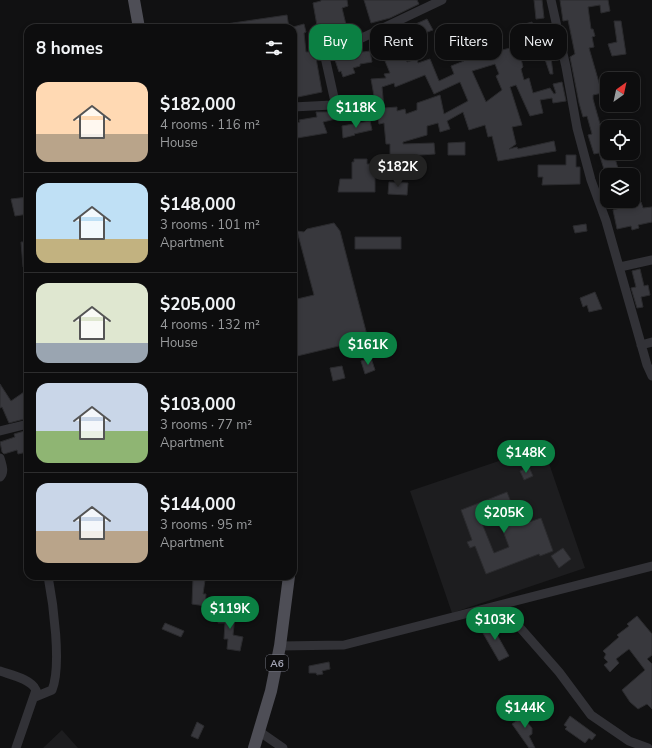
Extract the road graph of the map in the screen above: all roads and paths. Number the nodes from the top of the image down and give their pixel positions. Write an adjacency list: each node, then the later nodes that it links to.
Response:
1 (134, 0): 4 (main road)
2 (442, 0): 5 (street)
3 (551, 0): 7 (street)
4 (138, 24)
5 (297, 108)
6 (652, 260): 7 (street)
7 (620, 267): 9 (street)
8 (652, 342): 9 (street)
9 (641, 345): 10 (street)
10 (652, 376)
11 (24, 425): 12 (street)
12 (0, 431)
13 (0, 458): 14 (street)
14 (0, 477)
15 (652, 566): 18 (street)
16 (48, 580): 21 (street)
17 (288, 580): 19 (main road, A6)
18 (501, 606): 19 (street); 26 (street)
19 (280, 646): 22 (main road, A6)
20 (0, 671): 21 (street)
21 (35, 697): 23 (street)
22 (260, 732): 24 (main road, A6); 25 (street)
23 (16, 748)
24 (254, 748)
25 (283, 748)
26 (648, 748)

